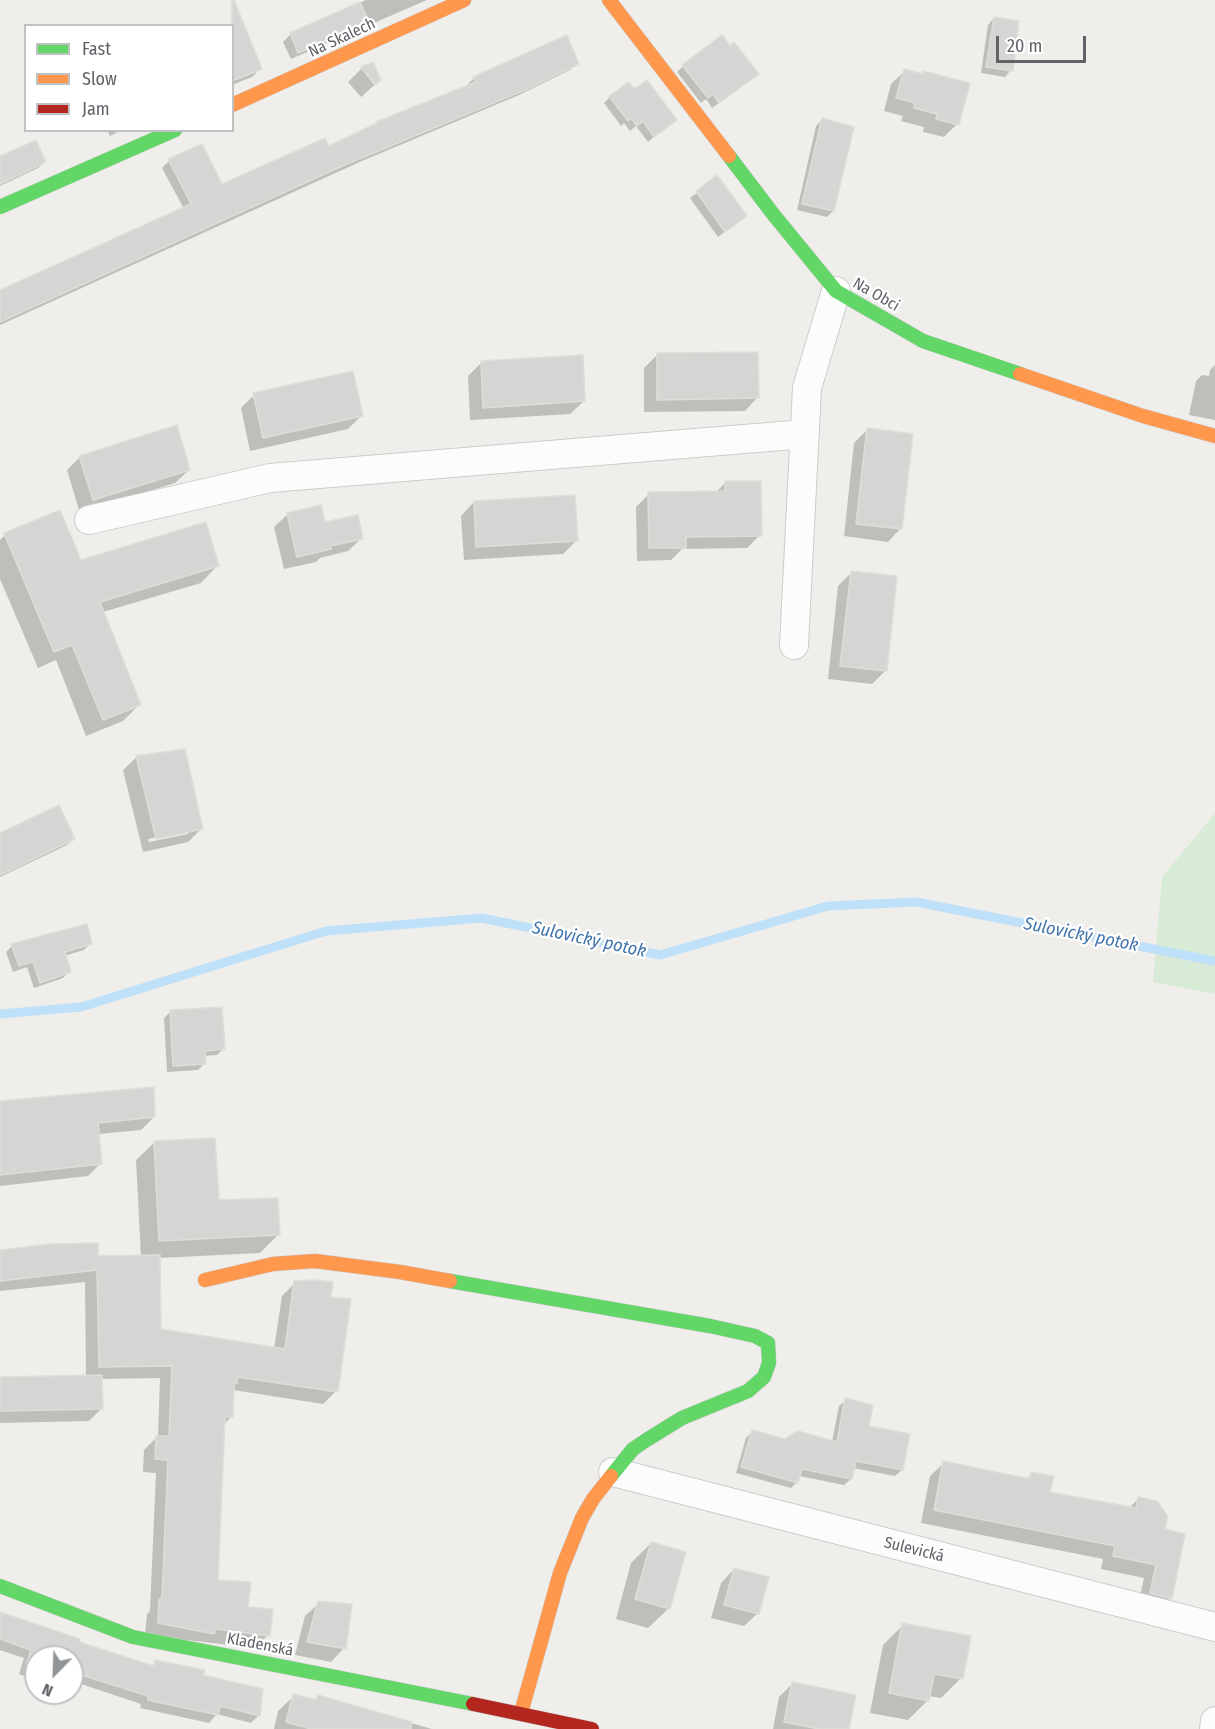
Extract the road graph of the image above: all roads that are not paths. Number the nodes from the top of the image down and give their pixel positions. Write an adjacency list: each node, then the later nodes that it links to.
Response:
1 (464, 0): 3 (street, Na Skalech)
2 (609, 0): 6 (street, Na Obci)
3 (234, 104)
4 (170, 132): 5 (street)
5 (0, 207)
6 (836, 291): 7 (street); 8 (street, Na Obci)
7 (805, 434): 9 (street); 10 (street)
8 (1215, 436)
9 (89, 520)
10 (794, 645)
11 (205, 1280): 12 (street)
12 (613, 1472): 14 (street, Sulevická); 15 (street)
13 (0, 1586): 15 (street, Kladenská)
14 (1215, 1627)
15 (521, 1713): 17 (street, Kladenská); 18 (street, Kladenská)
16 (1215, 1721): 19 (street)
17 (542, 1729)
18 (592, 1729)
19 (1214, 1729)

